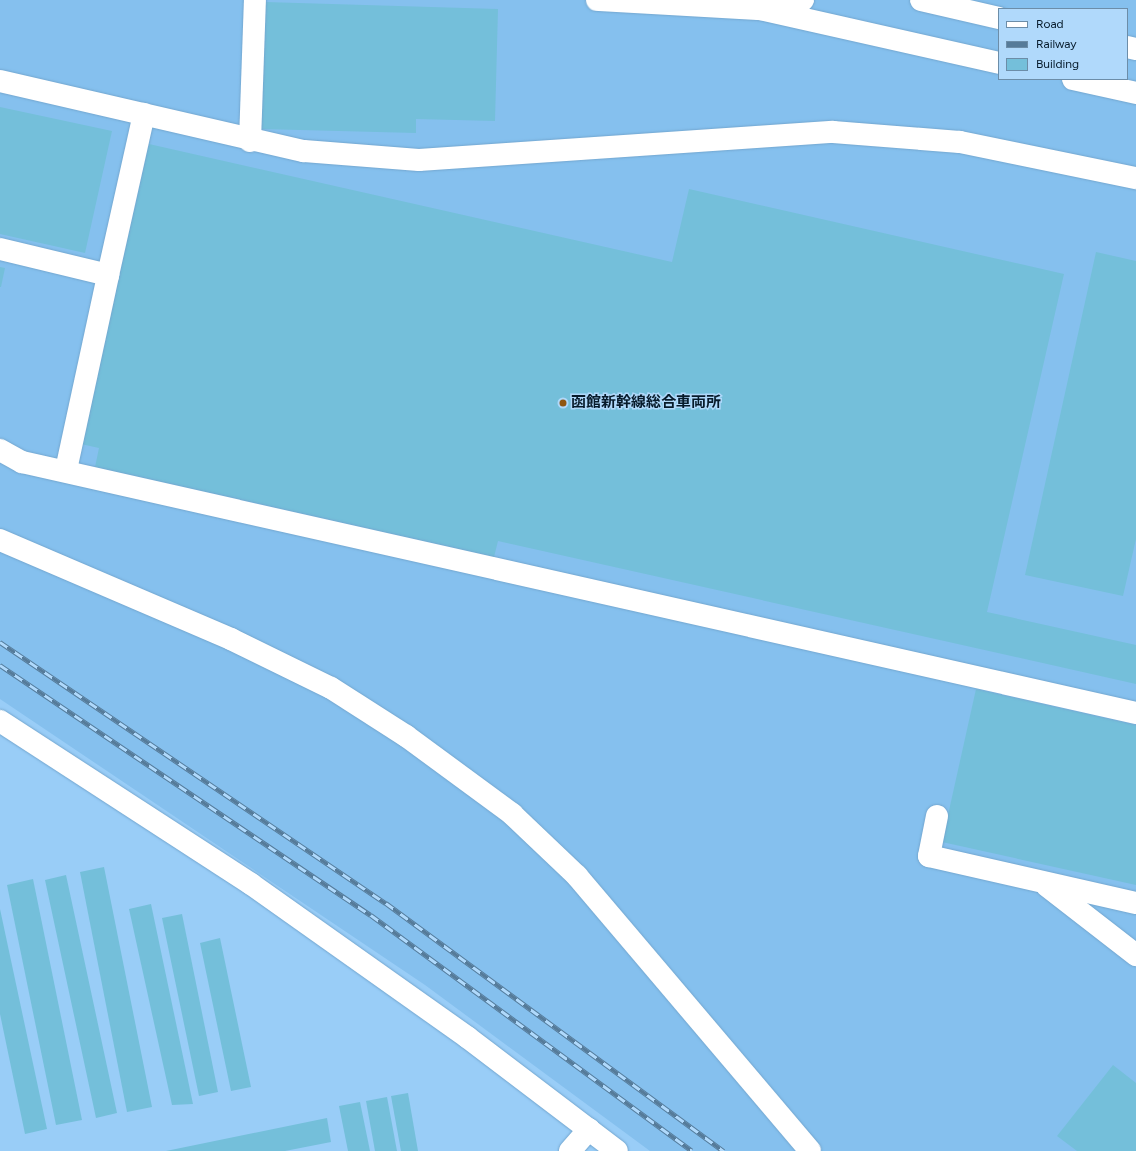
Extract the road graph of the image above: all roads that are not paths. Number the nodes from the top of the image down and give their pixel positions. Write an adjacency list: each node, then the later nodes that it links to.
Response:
1 (255, 0): 12 (street)
2 (597, 0): 5 (street)
3 (803, 0): 5 (street)
4 (921, 0): 6 (street)
5 (760, 9): 7 (street)
6 (998, 18)
7 (998, 62)
8 (1078, 80): 10 (street)
9 (0, 81): 11 (street)
10 (1136, 93)
11 (144, 114): 12 (street); 15 (street)
12 (250, 141): 13 (street)
13 (1136, 178)
14 (0, 249): 15 (street)
15 (108, 275): 17 (street)
16 (0, 450): 17 (street)
17 (66, 470): 19 (street)
18 (0, 540): 28 (street)
19 (1136, 713)
20 (0, 721): 25 (street)
21 (937, 816): 22 (street)
22 (1041, 881): 23 (street); 24 (street)
23 (1136, 903)
24 (1136, 955)
25 (589, 1129): 26 (street); 27 (street)
26 (570, 1151)
27 (617, 1151)
28 (810, 1151)

